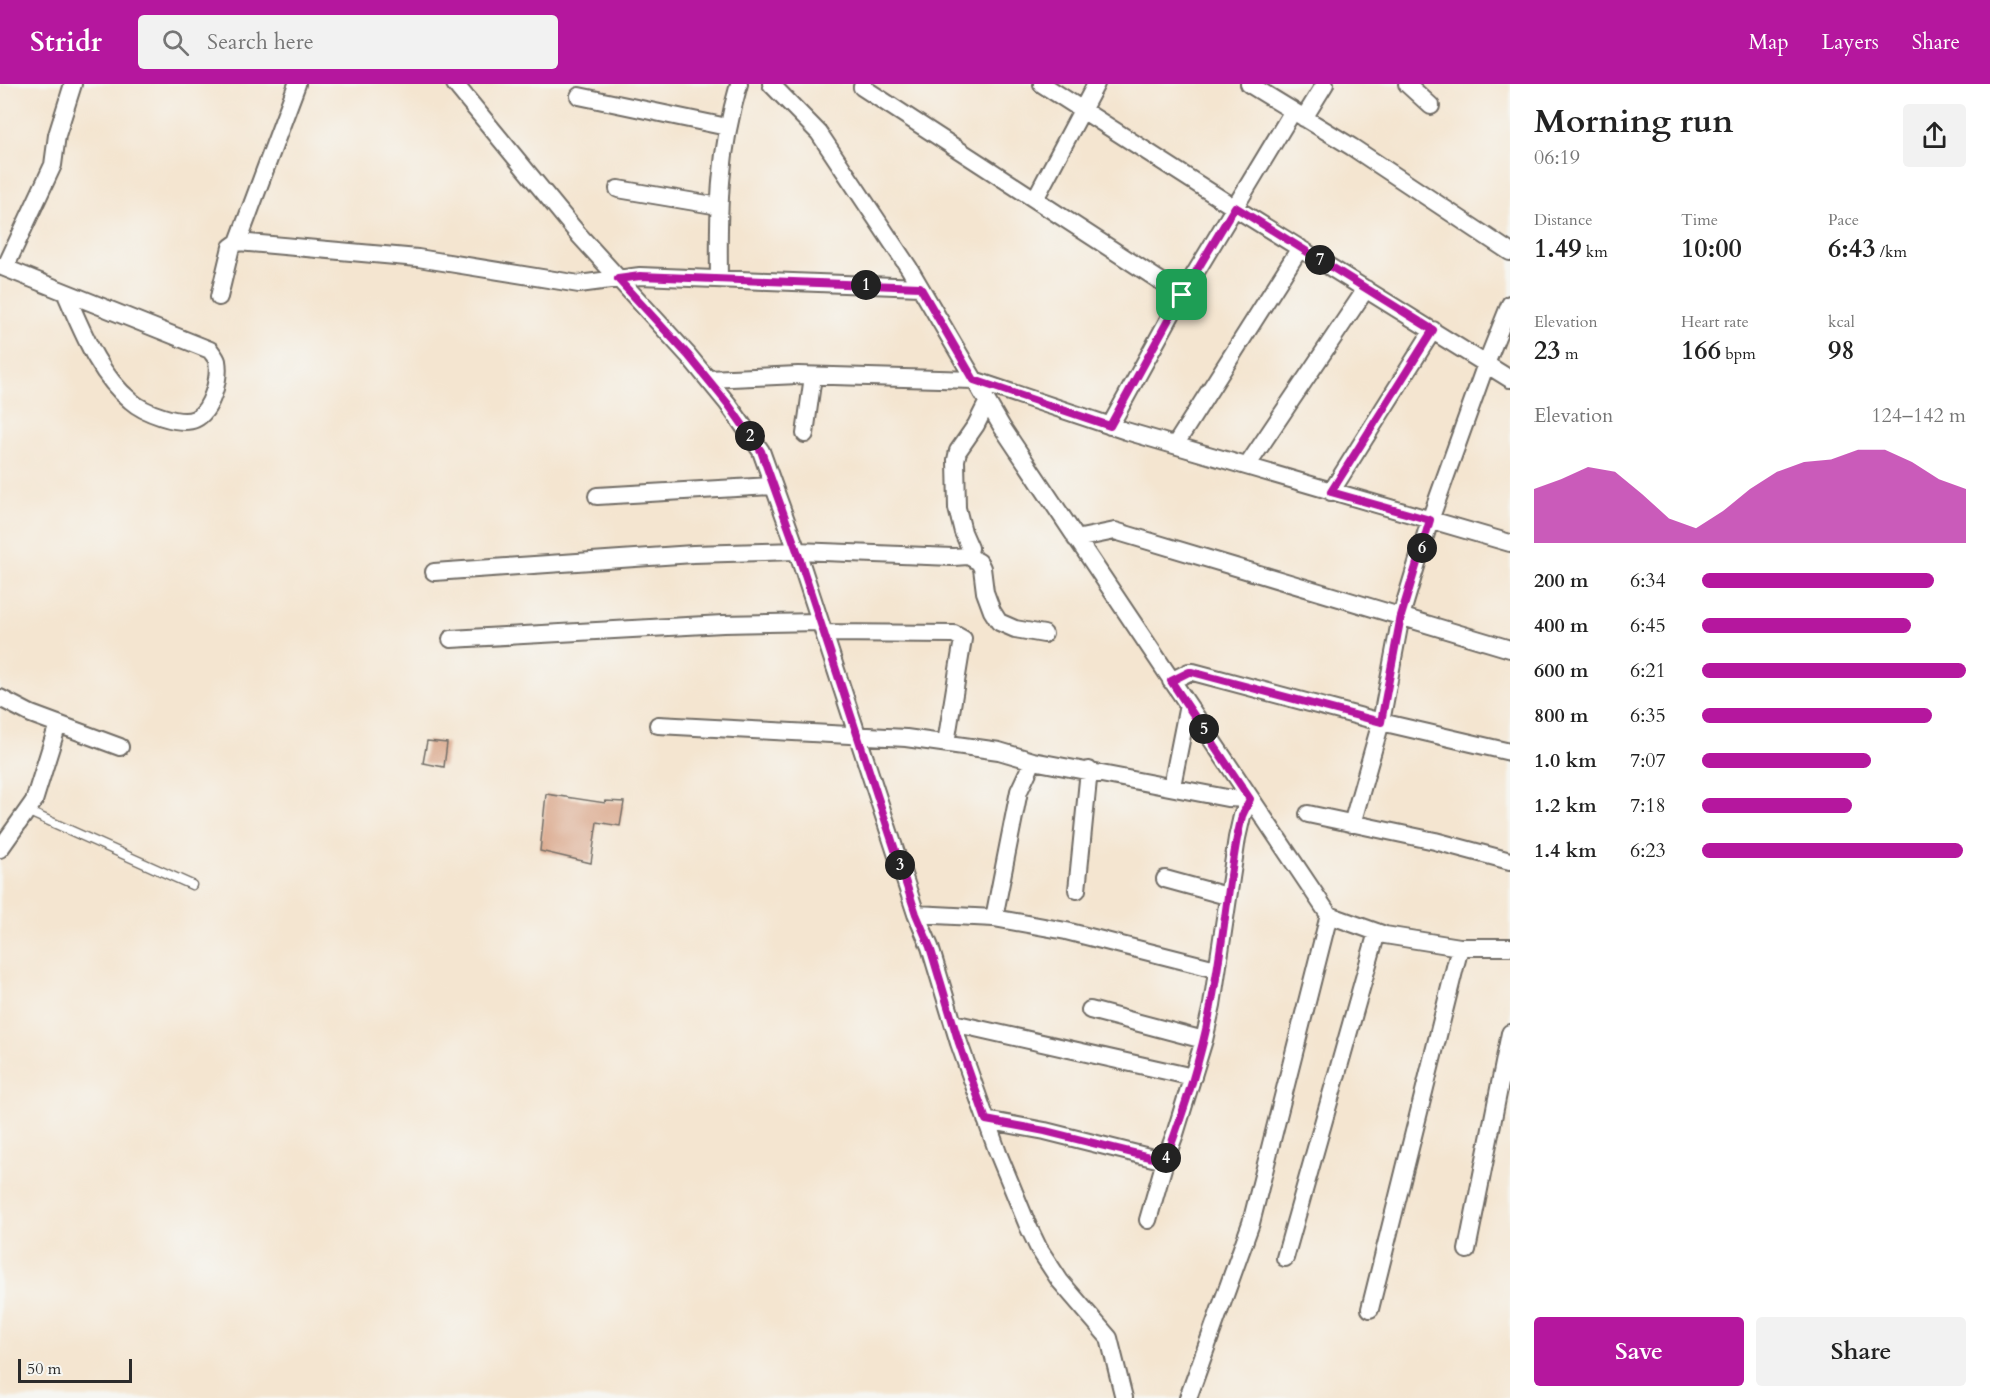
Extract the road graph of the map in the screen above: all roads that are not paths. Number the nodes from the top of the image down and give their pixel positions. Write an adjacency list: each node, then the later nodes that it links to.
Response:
1 (72, 84): 24 (street)
2 (297, 84): 21 (street)
3 (455, 84): 25 (street)
4 (739, 84): 16 (street)
5 (771, 84): 27 (street)
6 (863, 84): 18 (street)
7 (1042, 84): 14 (street)
8 (1096, 84): 14 (street)
9 (1249, 84): 15 (street)
10 (1325, 84): 15 (street)
11 (1407, 84): 13 (street)
12 (579, 96): 16 (street)
13 (1431, 106)
14 (1083, 111): 18 (street); 20 (street)
15 (1298, 114): 20 (street); 23 (street)
16 (727, 127): 19 (street)
17 (618, 189): 19 (street)
18 (1035, 199): 30 (street)
19 (719, 206): 26 (street)
20 (1235, 207): 22 (street); 30 (street)
21 (238, 242): 25 (street); 31 (street)
22 (1300, 248): 28 (street); 42 (street)
23 (1510, 252)
24 (2, 267): 29 (street)
25 (618, 279): 26 (street); 36 (street)
26 (719, 279): 27 (street)
27 (920, 287): 38 (street)
28 (1366, 289): 33 (street); 43 (street)
29 (65, 292): 29 (street)
30 (1182, 295): 40 (street)
31 (219, 297)
32 (1510, 304): 34 (street)
33 (1433, 330): 34 (street); 45 (street)
34 (1486, 364): 37 (street); 47 (street)
35 (813, 376): 36 (street); 38 (street); 41 (street)
36 (708, 379): 44 (street)
37 (1510, 379)
38 (974, 380): 39 (street); 40 (street)
39 (987, 403): 48 (street); 51 (street)
40 (1110, 426): 42 (street)
41 (805, 434)
42 (1175, 445): 43 (street)
43 (1247, 466): 45 (street)
44 (772, 486): 46 (street); 50 (street)
45 (1331, 492): 47 (street)
46 (597, 496)
47 (1430, 520): 49 (street); 53 (street)
48 (1076, 539): 53 (street); 58 (street)
49 (1510, 543)
50 (797, 551): 51 (street); 52 (street); 54 (street)
51 (968, 556): 55 (street)
52 (434, 572)
53 (1401, 616): 57 (street); 61 (street)
54 (822, 628): 56 (street); 64 (street); 65 (street)
55 (1044, 634)
56 (451, 639)
57 (1510, 649)
58 (1171, 681): 60 (street); 61 (street)
59 (0, 698): 62 (street)
60 (1188, 705): 70 (street); 71 (street)
61 (1381, 722): 67 (street); 74 (street)
62 (58, 724): 66 (street); 72 (street)
63 (658, 725): 64 (street)
64 (859, 737): 65 (street); 81 (street)
65 (946, 743): 68 (street)
66 (120, 747)
67 (1510, 752)
68 (1033, 761): 69 (street); 83 (street)
69 (1089, 770): 70 (street); 79 (street)
70 (1172, 786): 71 (street)
71 (1250, 799): 80 (street); 82 (street)
72 (27, 811): 75 (street); 78 (lane)
73 (1308, 814): 74 (street)
74 (1352, 824): 76 (street)
75 (0, 849)
76 (1510, 861)
77 (1165, 879): 80 (street)
78 (192, 885)
79 (1077, 890)
80 (1227, 896): 87 (street)
81 (916, 914): 83 (street); 89 (street)
82 (1329, 915): 84 (street); 100 (street)
83 (994, 918): 87 (street)
84 (1377, 932): 85 (street); 97 (street)
85 (1460, 947): 86 (street); 98 (street)
86 (1510, 947)
87 (1216, 969): 91 (street)
88 (1090, 1010): 91 (street)
89 (953, 1023): 92 (street); 93 (street)
90 (1510, 1034): 96 (street)
91 (1204, 1040): 92 (street)
92 (1193, 1077): 94 (street)
93 (986, 1120): 94 (street); 99 (street)
94 (1165, 1161): 95 (street)
95 (1148, 1220)
96 (1467, 1250)
97 (1286, 1258)
98 (1370, 1309)
99 (1124, 1398)
100 (1188, 1398)

